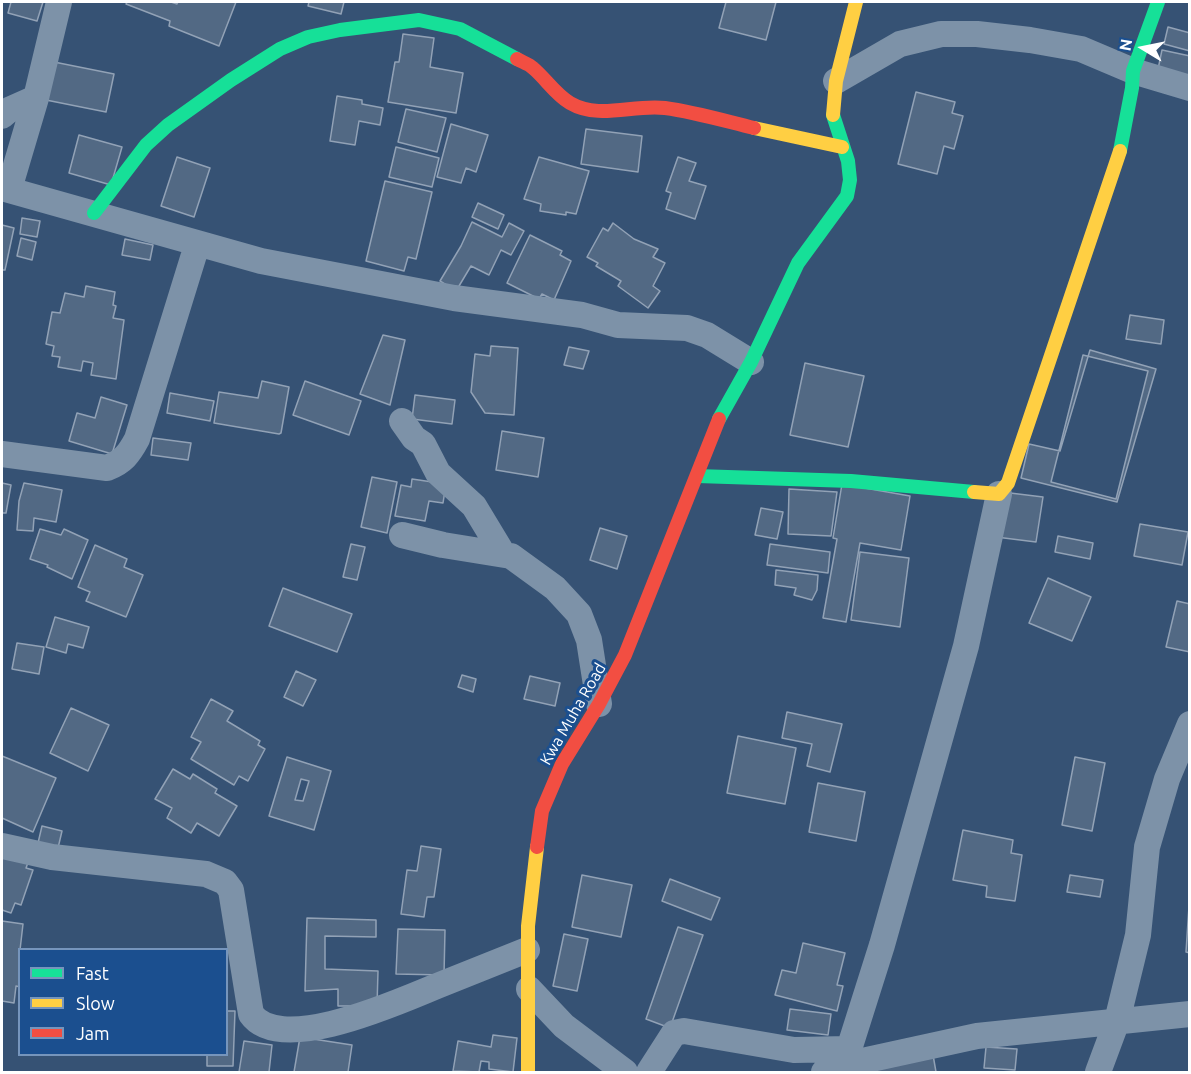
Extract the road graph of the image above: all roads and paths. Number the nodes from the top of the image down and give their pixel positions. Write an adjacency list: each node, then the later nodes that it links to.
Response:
1 (59, 2): 7 (street)
2 (856, 2): 5 (street, Kwa Muha Road)
3 (1158, 2): 4 (street)
4 (1133, 71): 5 (street); 6 (street); 17 (street)
5 (836, 81): 9 (street, Kwa Muha Road)
6 (1190, 87)
7 (36, 98): 8 (street); 10 (street)
8 (2, 116)
9 (843, 147): 11 (street); 13 (street, Kwa Muha Road)
10 (5, 189): 11 (street)
11 (94, 213): 12 (street)
12 (197, 245): 13 (street); 15 (street)
13 (751, 362): 16 (street, Kwa Muha Road)
14 (402, 421): 19 (street)
15 (2, 454)
16 (697, 476): 17 (street); 20 (street, Kwa Muha Road)
17 (999, 494): 27 (street)
18 (402, 535): 19 (street)
19 (503, 554): 20 (street)
20 (598, 704): 23 (street, Kwa Muha Road)
21 (1190, 724): 26 (street)
22 (2, 846): 23 (street)
23 (527, 950): 24 (street, Kwa Muha Road)
24 (529, 989): 28 (street, Kwa Muha Road); 29 (street)
25 (1190, 1014): 26 (street)
26 (1117, 1021): 27 (street); 31 (street)
27 (839, 1062): 30 (street)
28 (528, 1072)
29 (626, 1072)
30 (649, 1072)
31 (1098, 1072)

